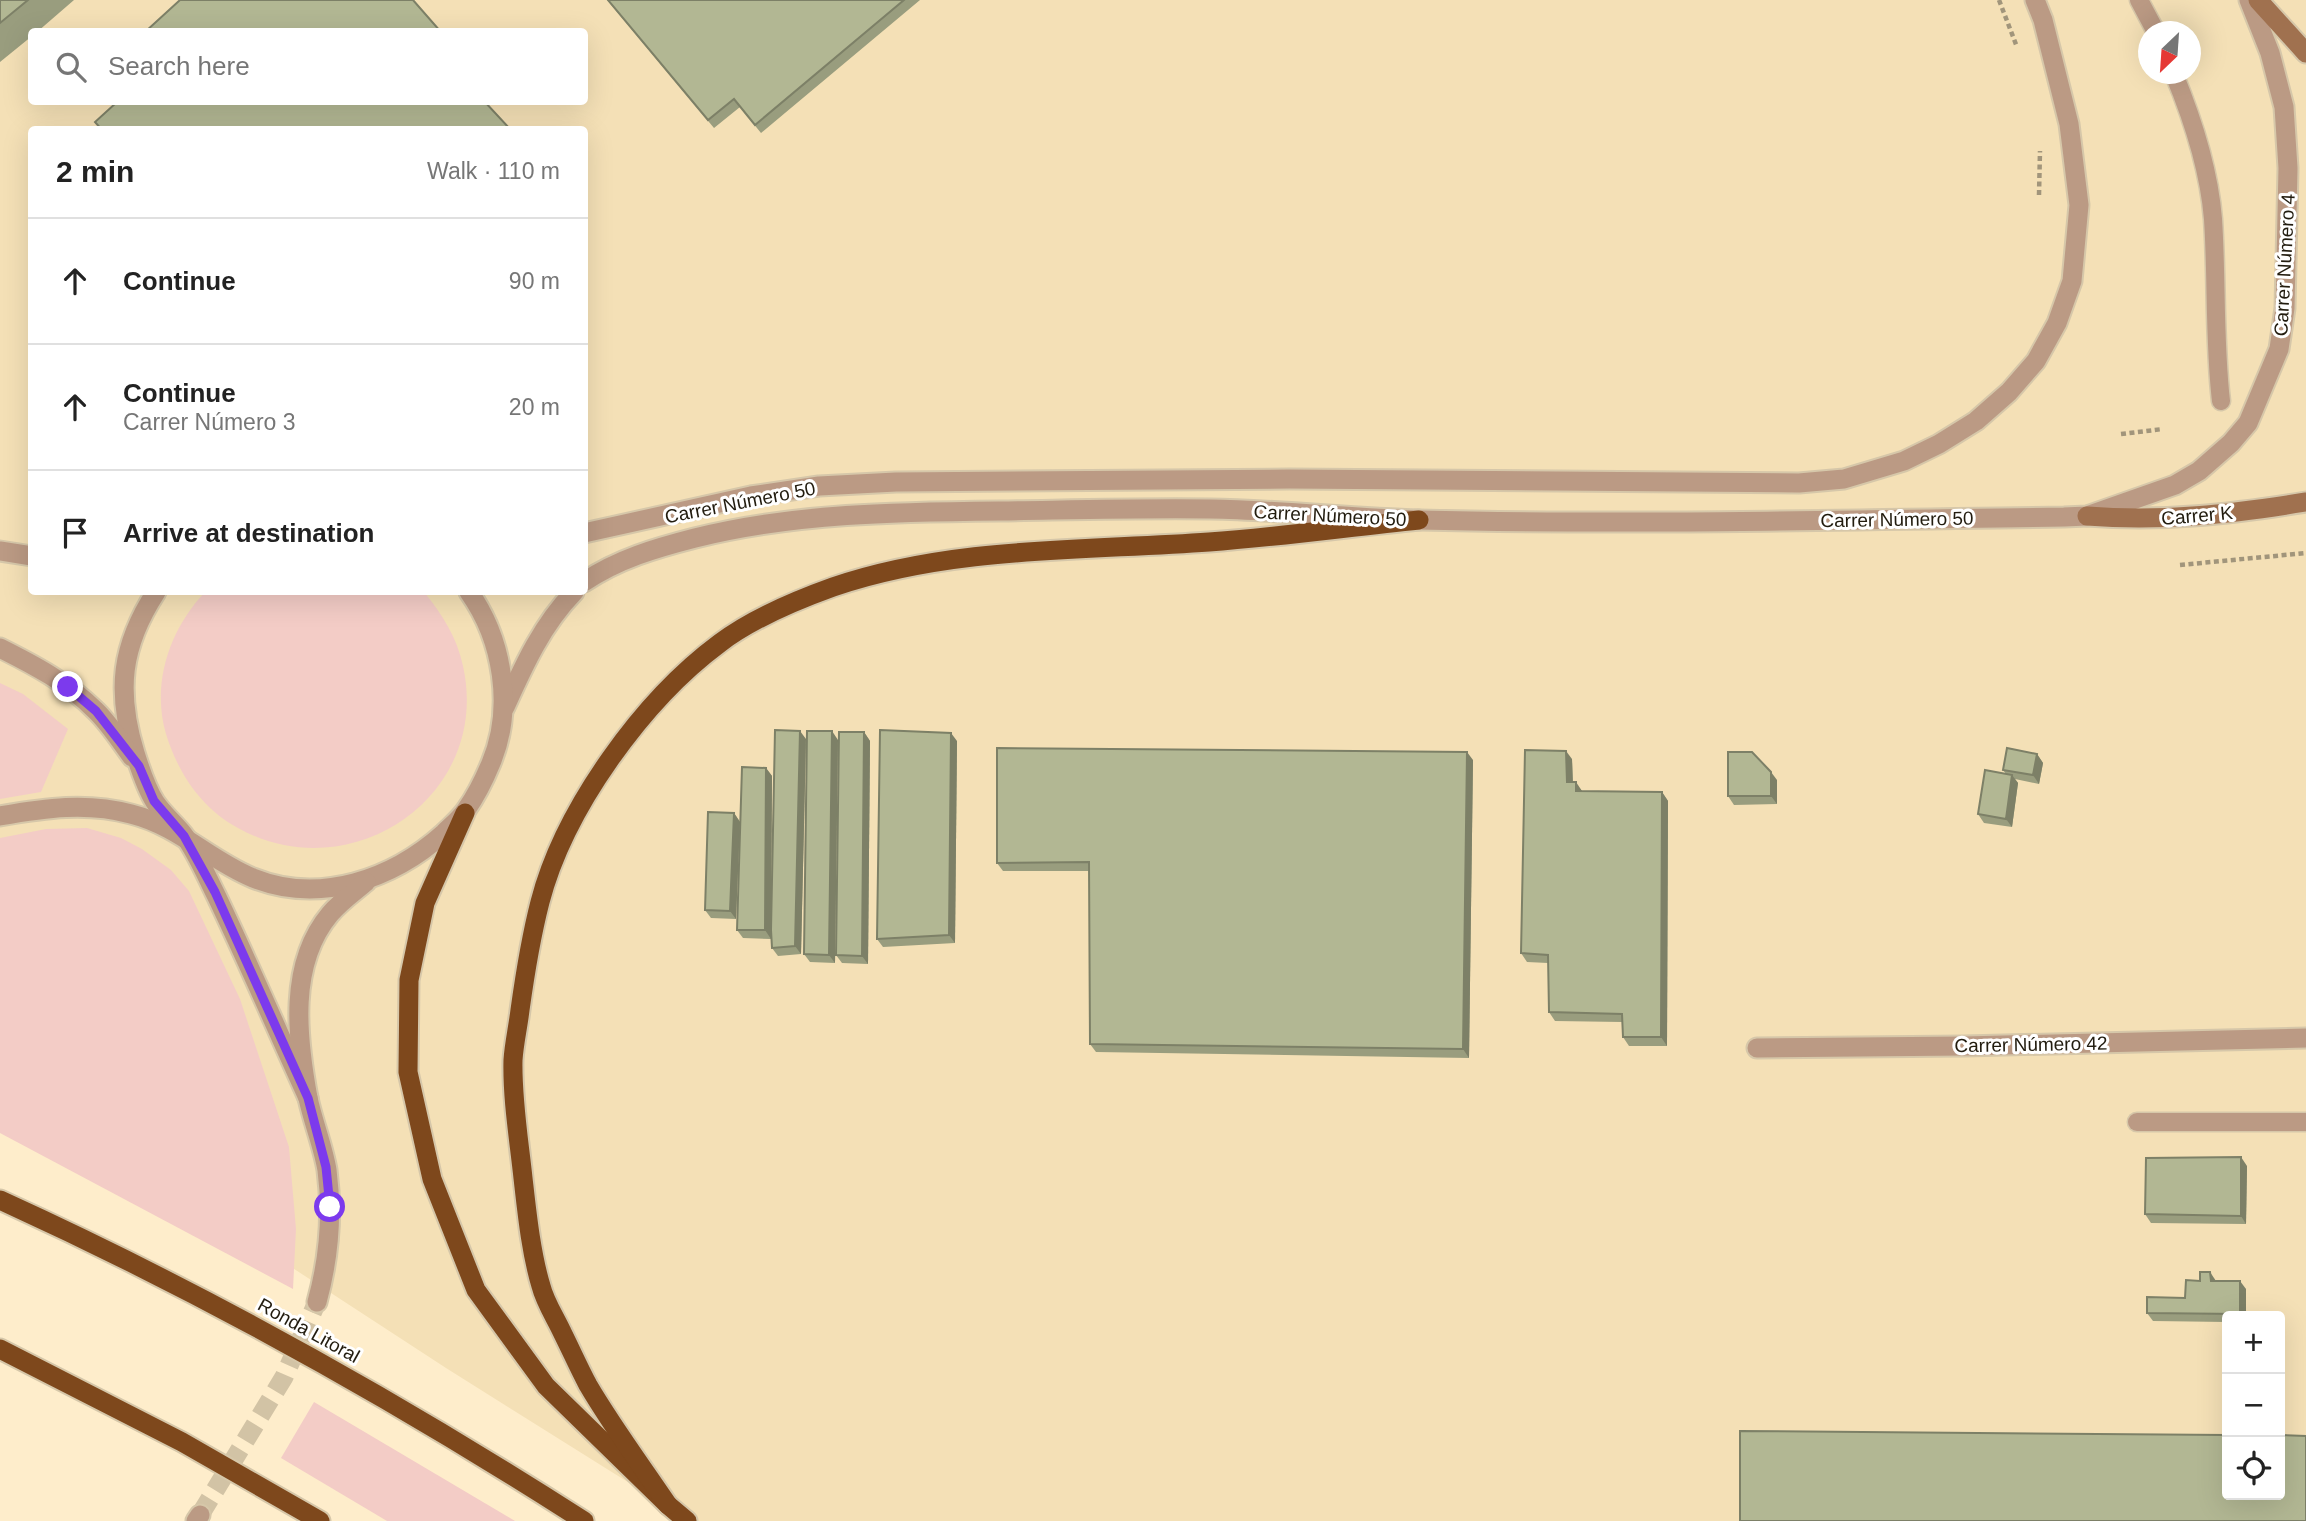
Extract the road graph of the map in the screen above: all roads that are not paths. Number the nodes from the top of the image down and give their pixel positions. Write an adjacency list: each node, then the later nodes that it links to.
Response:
1 (2035, 0): 12 (street, Carrer Número 50)
2 (2139, 0): 5 (lane)
3 (2249, 0): 10 (street, Carrer Número 4)
4 (2258, 0): 6 (main road)
5 (2150, 21)
6 (2306, 53)
7 (2178, 84): 8 (lane)
8 (2221, 401)
9 (2306, 502): 10 (main road, Carrer K)
10 (2087, 516): 11 (street, Carrer Número 50)
11 (1419, 520): 15 (street, Carrer Número 50); 34 (highway)
12 (588, 532)
13 (0, 551): 14 (street)
14 (28, 555)
15 (588, 579)
16 (154, 595): 21 (street)
17 (471, 595): 20 (street)
18 (571, 595): 20 (street)
19 (0, 648): 21 (street)
20 (503, 711): 22 (street)
21 (139, 766): 24 (street)
22 (465, 813): 25 (street); 34 (highway)
23 (0, 816): 24 (street)
24 (184, 836): 25 (street); 28 (street)
25 (369, 879): 28 (street)
26 (2306, 1038): 27 (street, Carrer Número 42)
27 (1757, 1048)
28 (308, 1098): 32 (street)
29 (2137, 1122): 30 (lane)
30 (2306, 1122)
31 (0, 1200): 36 (highway, Ronda Litoral)
32 (317, 1302)
33 (0, 1349): 35 (highway)
34 (668, 1505): 37 (highway)
35 (320, 1521)
36 (584, 1521)
37 (687, 1521)

